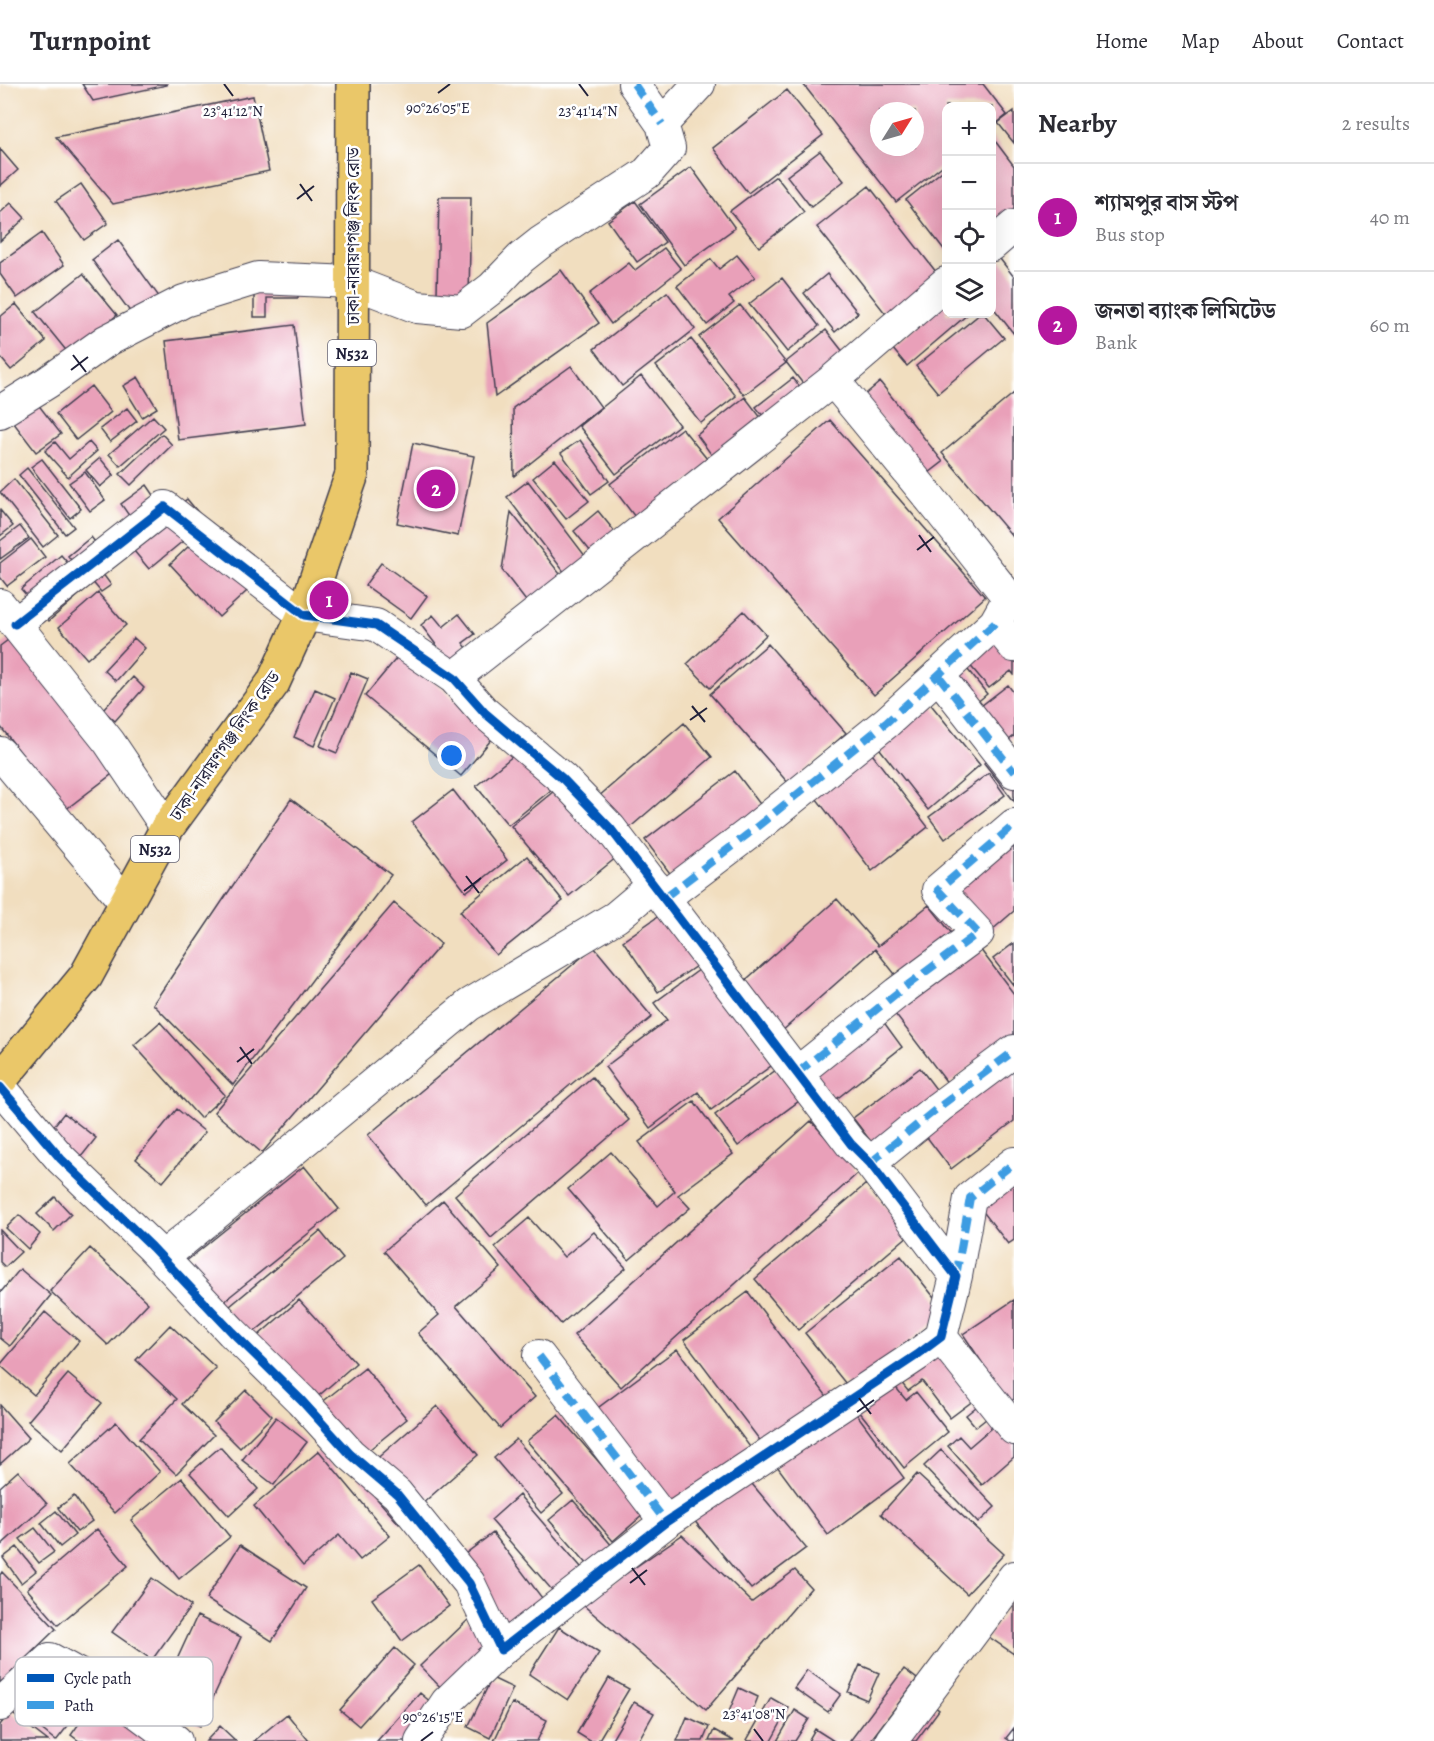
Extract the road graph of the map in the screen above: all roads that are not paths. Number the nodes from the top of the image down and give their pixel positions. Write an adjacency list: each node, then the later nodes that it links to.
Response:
1 (353, 84): 7 (highway, ঢাকা-নারায়ণগঞ্জ লিংক রোড / N532)
2 (634, 84): 4 (street)
3 (699, 84): 4 (street)
4 (662, 124): 7 (street)
5 (1014, 226): 6 (street)
6 (996, 242)
7 (352, 282): 10 (street); 12 (highway, ঢাকা-নারায়ণগঞ্জ লিংক রোড / N532)
8 (942, 286): 9 (street)
9 (833, 380): 13 (street); 15 (street)
10 (0, 412)
11 (7, 615): 12 (street); 19 (street)
12 (304, 615): 15 (street); 19 (highway, ঢাকা-নারায়ণগঞ্জ লিংক রোড / N532)
13 (1005, 634): 14 (street)
14 (938, 675): 17 (street); 20 (street)
15 (454, 678): 20 (street)
16 (5, 770): 21 (street)
17 (1014, 772)
18 (1014, 825): 23 (street)
19 (167, 828): 21 (highway, ঢাকা-নারায়ণগঞ্জ লিংক রোড / N532)
20 (659, 891): 23 (street); 28 (street)
21 (126, 903): 24 (highway, ঢাকা-নারায়ণগঞ্জ লিংক রোড / N532)
22 (1014, 1051): 26 (street)
23 (796, 1073): 26 (street)
24 (0, 1080)
25 (0, 1087): 28 (street)
26 (870, 1163): 29 (street)
27 (1014, 1163): 29 (street)
28 (162, 1258): 35 (street)
29 (956, 1276): 30 (street)
30 (940, 1337): 32 (street); 33 (street)
31 (539, 1356): 33 (street)
32 (1014, 1429)
33 (666, 1522): 35 (street)
34 (1014, 1577): 41 (street)
35 (501, 1650): 40 (street)
36 (15, 1691): 37 (street)
37 (0, 1705)
38 (156, 1726): 39 (street)
39 (176, 1741)
40 (421, 1741)
41 (891, 1741)

